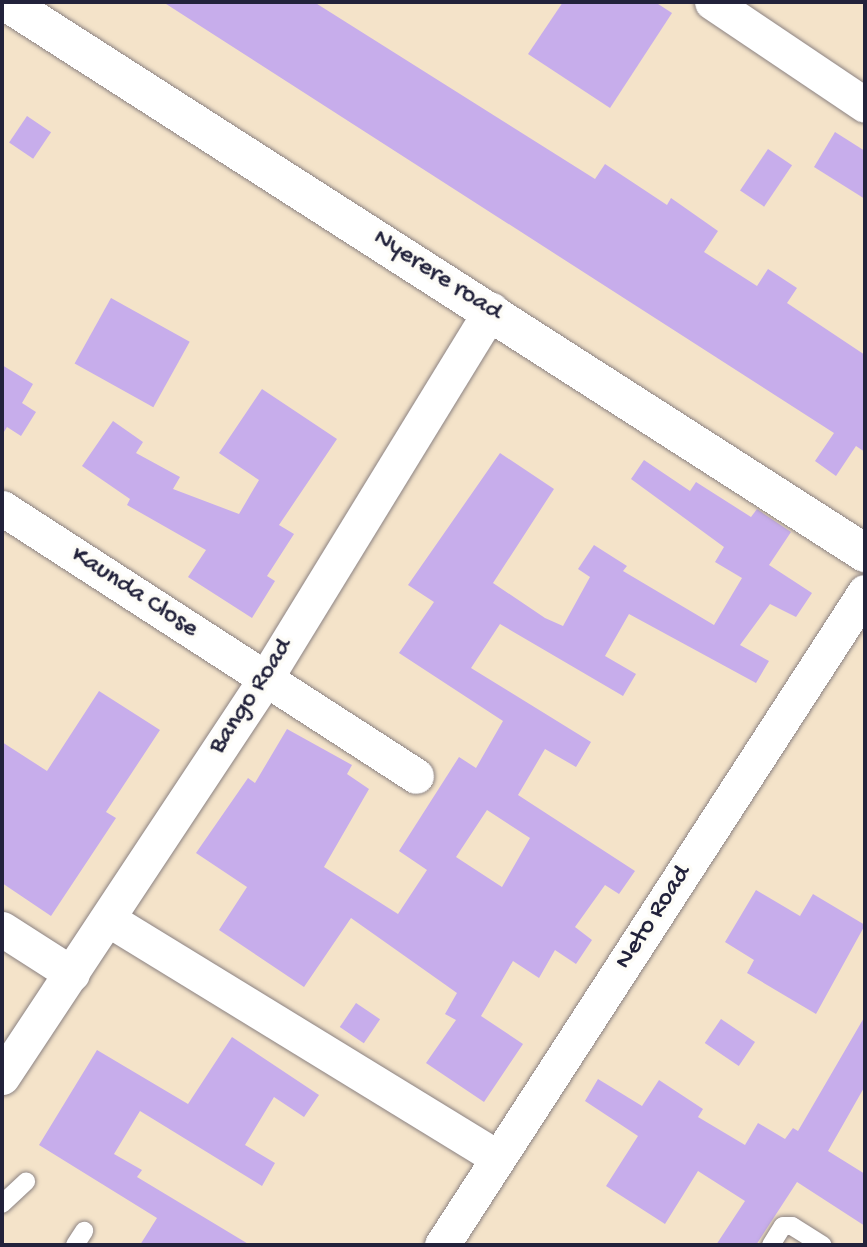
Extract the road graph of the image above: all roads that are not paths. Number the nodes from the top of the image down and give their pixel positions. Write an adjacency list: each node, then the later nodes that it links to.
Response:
1 (6, 2): 4 (street, Nyerere road)
2 (712, 2): 3 (street)
3 (865, 105)
4 (491, 310): 6 (street, Nyerere road); 8 (street, Bango Road)
5 (2, 508): 8 (street, Kaunda Close)
6 (865, 553)
7 (865, 592): 14 (street, Neto Road)
8 (265, 679): 9 (street, Kaunda Close); 10 (street, Bango Road)
9 (416, 776)
10 (108, 919): 12 (street, Bango Road); 14 (street)
11 (2, 929): 12 (street)
12 (72, 974): 13 (street, Bango Road)
13 (5, 1066)
14 (498, 1158): 17 (street, Neto Road)
15 (26, 1182): 16 (lane)
16 (2, 1204)
17 (442, 1245)
18 (771, 1245): 19 (lane)
19 (823, 1245)

